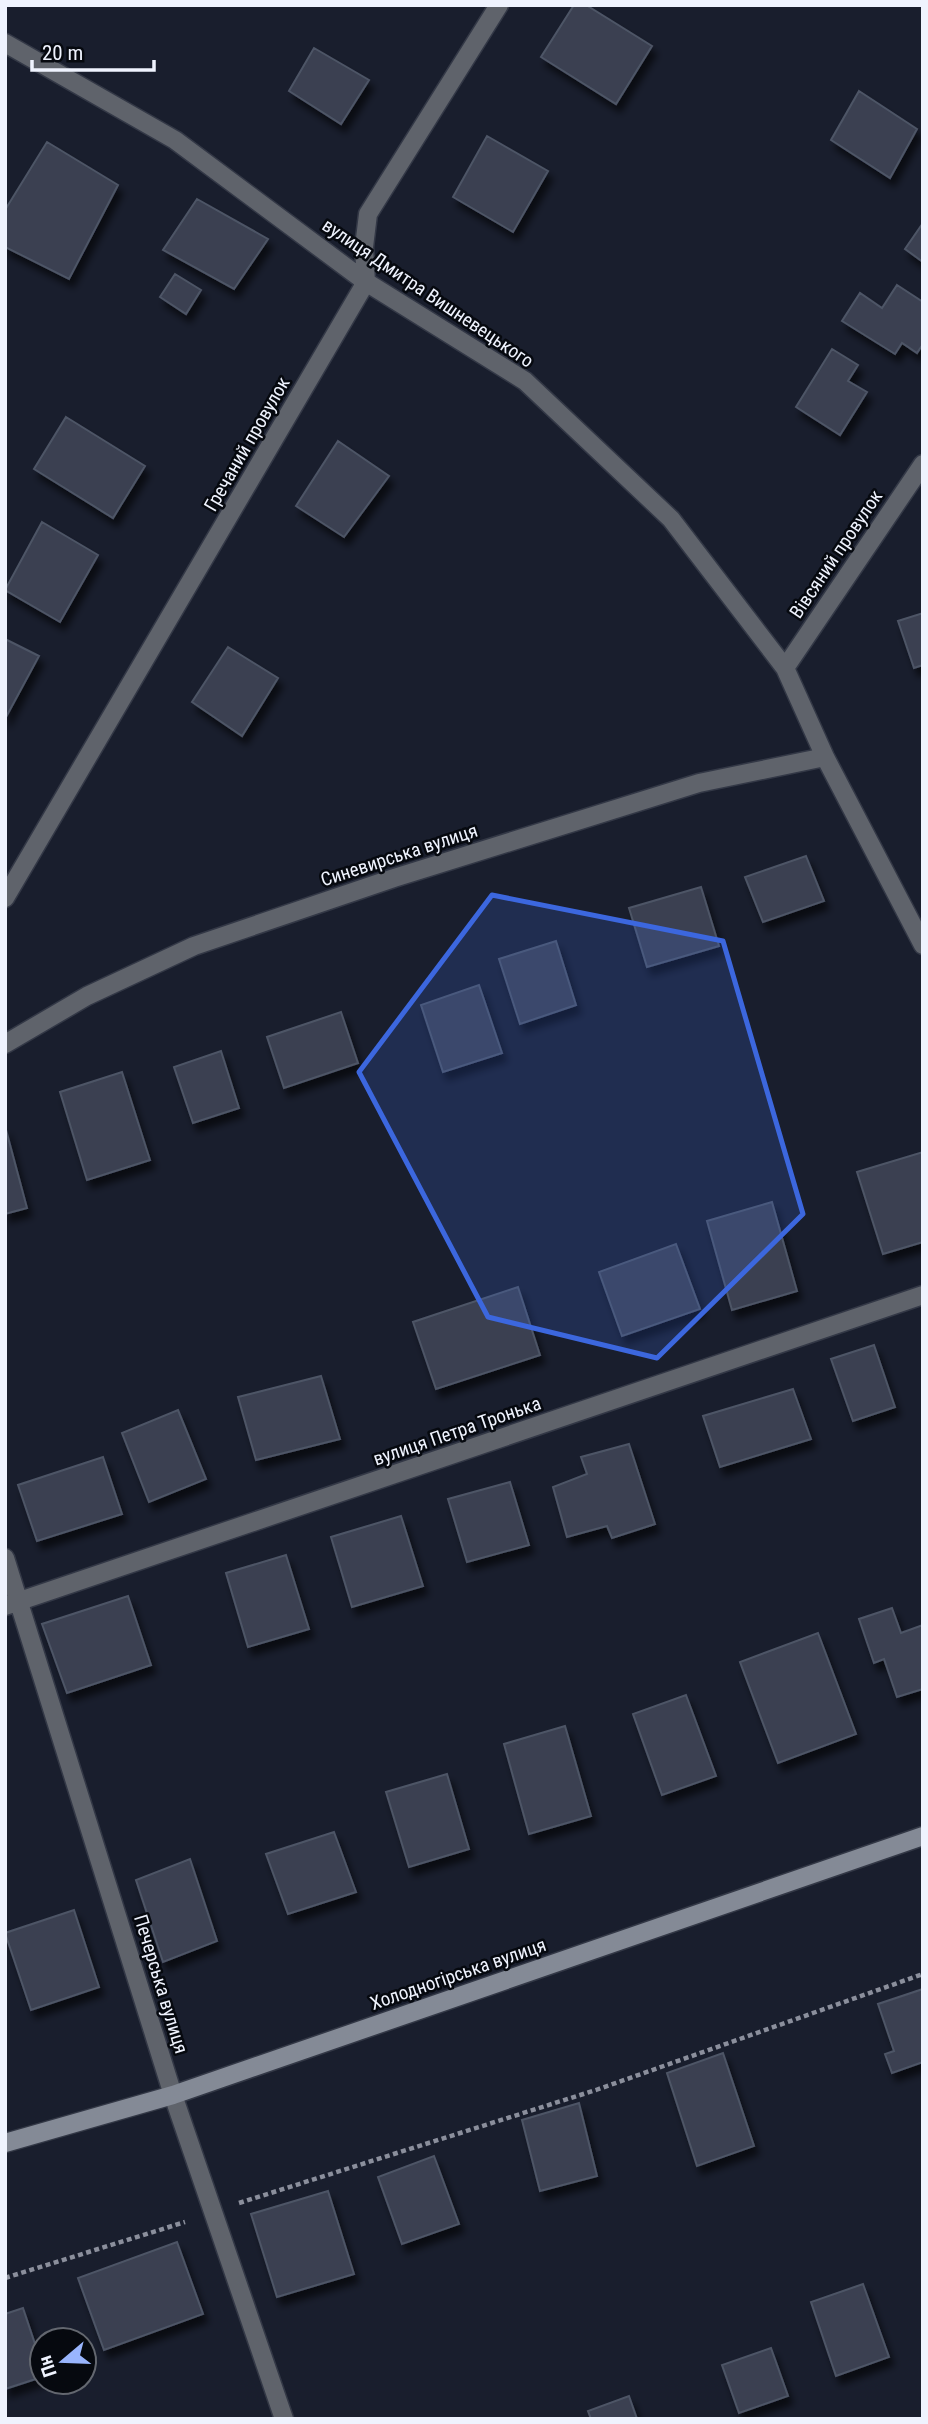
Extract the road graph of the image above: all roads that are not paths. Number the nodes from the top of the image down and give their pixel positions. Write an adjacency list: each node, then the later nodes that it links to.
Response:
1 (499, 5): 3 (street)
2 (5, 43): 3 (street, вулиця Дмитра Вишневецького)
3 (366, 282): 5 (street, вулиця Дмитра Вишневецького); 7 (street, Гречаний провулок)
4 (923, 464): 5 (street, Вівсяний провулок)
5 (785, 668): 6 (street, вулиця Дмитра Вишневецького)
6 (825, 757): 8 (street, вулиця Дмитра Вишневецького); 9 (street, Синевирська вулиця)
7 (5, 898)
8 (923, 945)
9 (5, 1044)
10 (923, 1296): 12 (street, вулиця Петра Тронька)
11 (5, 1558): 12 (street, Печерська вулиця)
12 (13, 1604): 14 (street, Печерська вулиця)
13 (923, 1836): 14 (main road, Холодногірська вулиця)
14 (173, 2095): 15 (main road, Холодногірська вулиця); 16 (street, Печерська вулиця)
15 (5, 2143)
16 (284, 2419)

